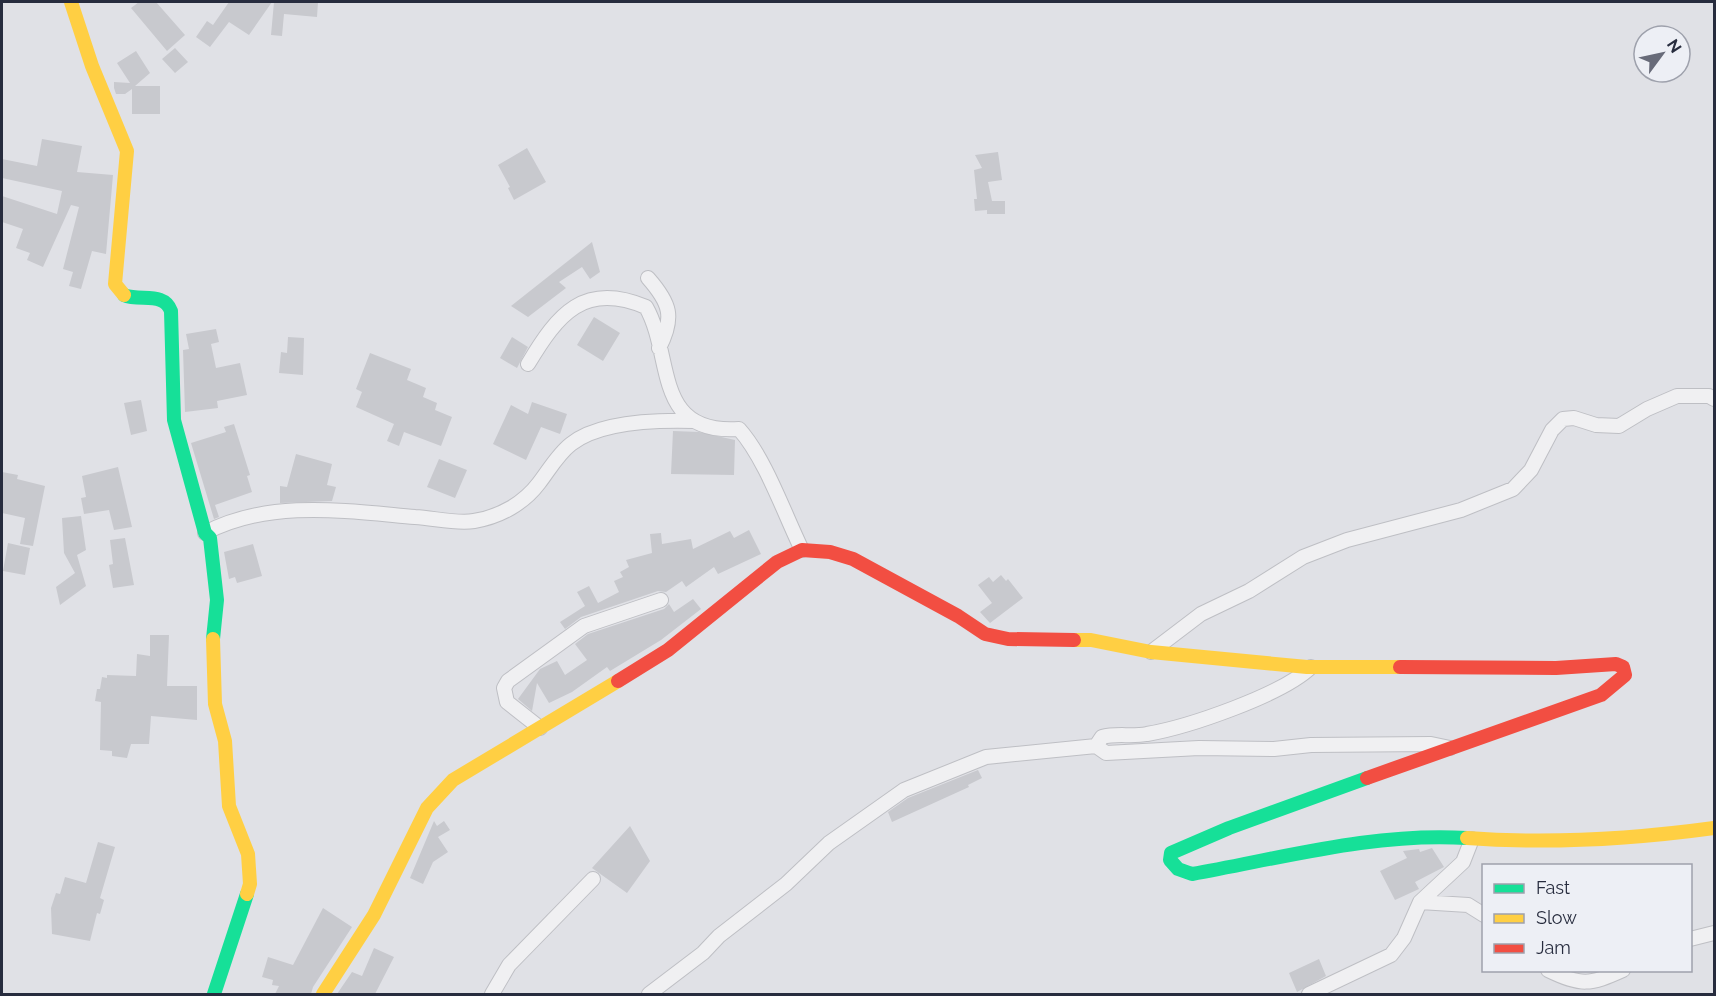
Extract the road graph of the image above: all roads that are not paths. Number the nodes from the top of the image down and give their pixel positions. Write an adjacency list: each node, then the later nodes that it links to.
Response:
1 (71, 2): 7 (street)
2 (648, 278): 3 (street)
3 (659, 348): 4 (street); 6 (street)
4 (528, 364)
5 (1714, 399): 10 (street)
6 (694, 421): 7 (street); 8 (street)
7 (205, 533): 24 (street)
8 (801, 550): 10 (street); 12 (street)
9 (661, 600): 12 (street)
10 (1151, 652): 11 (street)
11 (1311, 667): 13 (street); 14 (street)
12 (540, 728): 25 (street)
13 (1096, 746): 14 (street); 27 (street)
14 (1453, 748): 16 (street)
15 (1714, 828): 16 (street)
16 (1472, 839): 18 (street)
17 (593, 879): 26 (street)
18 (1420, 902): 19 (street); 28 (street)
19 (1482, 914)
20 (1714, 933): 21 (street)
21 (1692, 938)
22 (1552, 972): 23 (street)
23 (1619, 972)
24 (214, 994)
25 (322, 994)
26 (492, 994)
27 (650, 994)
28 (1309, 994)

